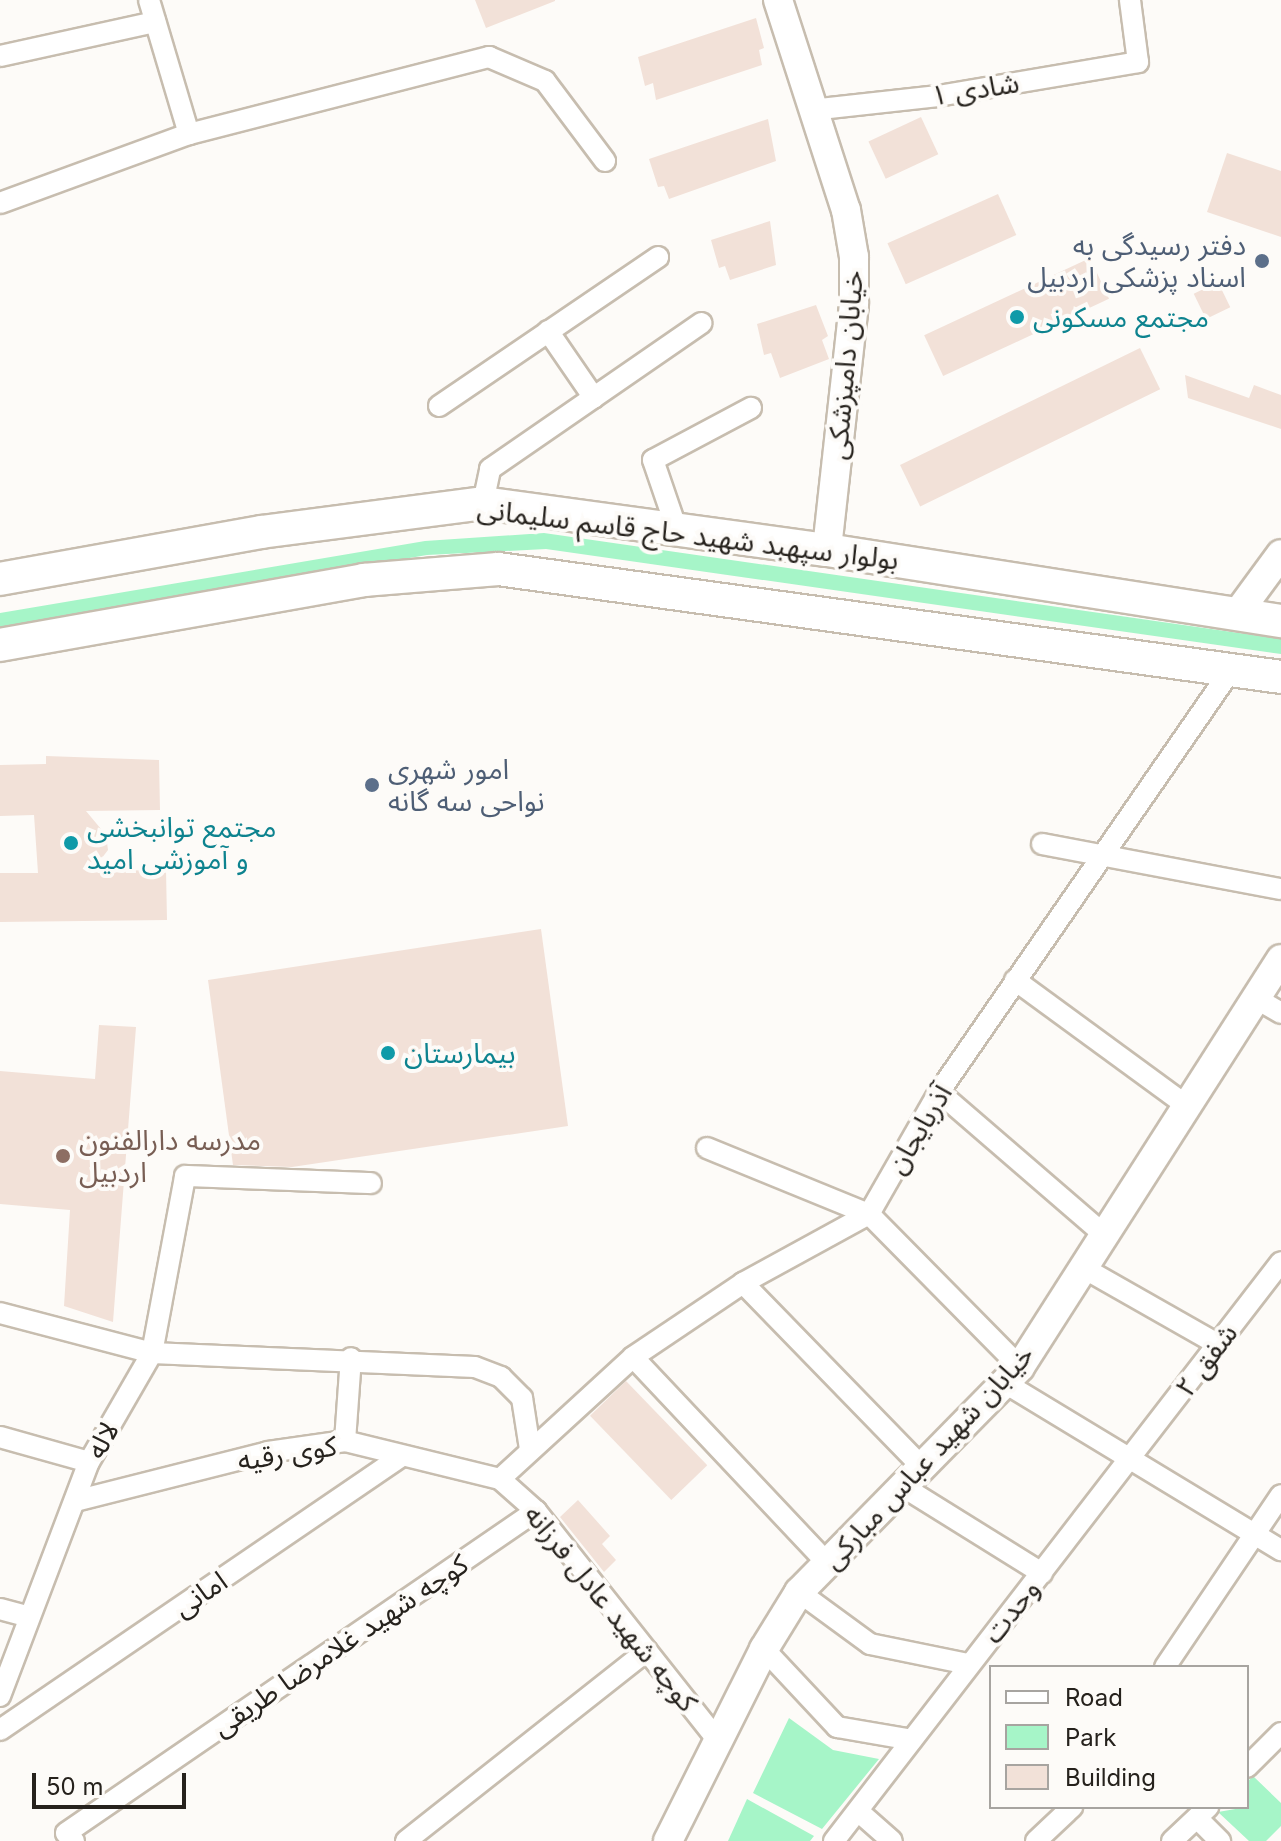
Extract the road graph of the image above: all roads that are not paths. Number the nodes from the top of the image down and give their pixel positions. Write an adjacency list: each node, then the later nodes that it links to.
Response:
1 (149, 0): 4 (street)
2 (778, 0): 6 (street, خیابان دامپزشکی)
3 (1130, 0): 6 (street, شادی ۱)
4 (155, 22): 5 (street); 7 (street)
5 (0, 56)
6 (811, 110): 18 (street, خیابان دامپزشکی)
7 (189, 134): 8 (street); 9 (street)
8 (605, 161)
9 (0, 203)
10 (658, 257): 12 (street)
11 (702, 323): 13 (street)
12 (548, 331): 13 (street); 14 (street)
13 (594, 398): 16 (street)
14 (439, 406)
15 (751, 408): 17 (street)
16 (483, 503): 17 (main road, بولوار سپهبد شهید حاج قاسم سلیمانی); 20 (main road, بولوار سپهبد شهید حاج قاسم سلیمانی)
17 (677, 530): 18 (main road, بولوار سپهبد شهید حاج قاسم سلیمانی)
18 (827, 550): 21 (main road, بولوار سپهبد شهید حاج قاسم سلیمانی)
19 (1281, 554): 21 (street)
20 (0, 579)
21 (1237, 614): 22 (main road, بولوار سپهبد شهید حاج قاسم سلیمانی)
22 (1281, 621)
23 (0, 645): 24 (main road, بولوار سپهبد شهید حاج قاسم سلیمانی)
24 (1231, 670): 25 (main road, بولوار سپهبد شهید حاج قاسم سلیمانی); 27 (street, آذربایجان)
25 (1281, 677)
26 (1042, 844): 27 (street)
27 (1107, 853): 28 (street); 30 (street, آذربایجان)
28 (1281, 889)
29 (1281, 959): 31 (street, خیابان شهید عباس مبارکی)
30 (1015, 980): 32 (street, آذربایجان); 33 (street)
31 (1269, 1006): 33 (street, خیابان شهید عباس مبارکی)
32 (939, 1092): 36 (street, آذربایجان); 37 (street)
33 (1187, 1106): 37 (street, خیابان شهید عباس مبارکی)
34 (707, 1148): 36 (street)
35 (371, 1183): 43 (street, لاله)
36 (869, 1214): 40 (street); 46 (street)
37 (1107, 1237): 39 (street, خیابان شهید عباس مبارکی)
38 (1281, 1262): 42 (street, شفق ۲)
39 (1087, 1270): 42 (street); 46 (street, خیابان شهید عباس مبارکی)
40 (743, 1283): 44 (street); 53 (street)
41 (0, 1313): 43 (street)
42 (1217, 1344): 51 (street, شفق ۲)
43 (152, 1353): 45 (street); 52 (street, لاله)
44 (633, 1357): 49 (street); 60 (street)
45 (351, 1358): 48 (street); 49 (street)
46 (1013, 1375): 51 (street); 53 (street, خیابان شهید عباس مبارکی)
47 (0, 1437): 52 (street)
48 (345, 1441): 50 (street, کوی رقیه); 56 (street, کوی رقیه)
49 (530, 1449): 54 (street)
50 (399, 1458): 54 (street, کوی رقیه); 70 (street, امانی)
51 (1133, 1459): 58 (street); 61 (street, وحدت)
52 (89, 1462): 56 (street, لاله)
53 (911, 1476): 60 (street, خیابان شهید عباس مبارکی); 61 (street)
54 (500, 1479): 57 (street, کوچه شهید عادل فرزانه)
55 (1281, 1495): 58 (street)
56 (75, 1501): 64 (street, لاله)
57 (536, 1511): 66 (street, کوچه شهید عادل فرزانه); 78 (street, کوچه شهید غلامرضا طریقی)
58 (1255, 1532): 59 (street); 68 (street)
59 (1281, 1550)
60 (828, 1564): 62 (street, خیابان شهید عباس مبارکی)
61 (1042, 1573): 67 (street, وحدت)
62 (799, 1592): 65 (street, خیابان شهید عباس مبارکی); 67 (street)
63 (0, 1609): 64 (street)
64 (27, 1616): 69 (street, لاله)
65 (764, 1649): 72 (street); 73 (street, خیابان شهید عباس مبارکی)
66 (647, 1651): 73 (street, کوچه شهید عادل فرزانه); 79 (street)
67 (968, 1664): 72 (street, وحدت)
68 (1166, 1665)
69 (0, 1696)
70 (0, 1730)
71 (1281, 1733): 74 (street)
72 (912, 1740): 76 (street, وحدت)
73 (718, 1741): 80 (street, خیابان شهید عباس مبارکی)
74 (1249, 1765)
75 (1070, 1809): 83 (street)
76 (858, 1811): 81 (street, وحدت); 82 (street)
77 (1202, 1812): 84 (street); 85 (street)
78 (70, 1837)
79 (406, 1841)
80 (668, 1841)
81 (834, 1841)
82 (892, 1841)
83 (1036, 1841)
84 (1172, 1841)
85 (1220, 1841)

